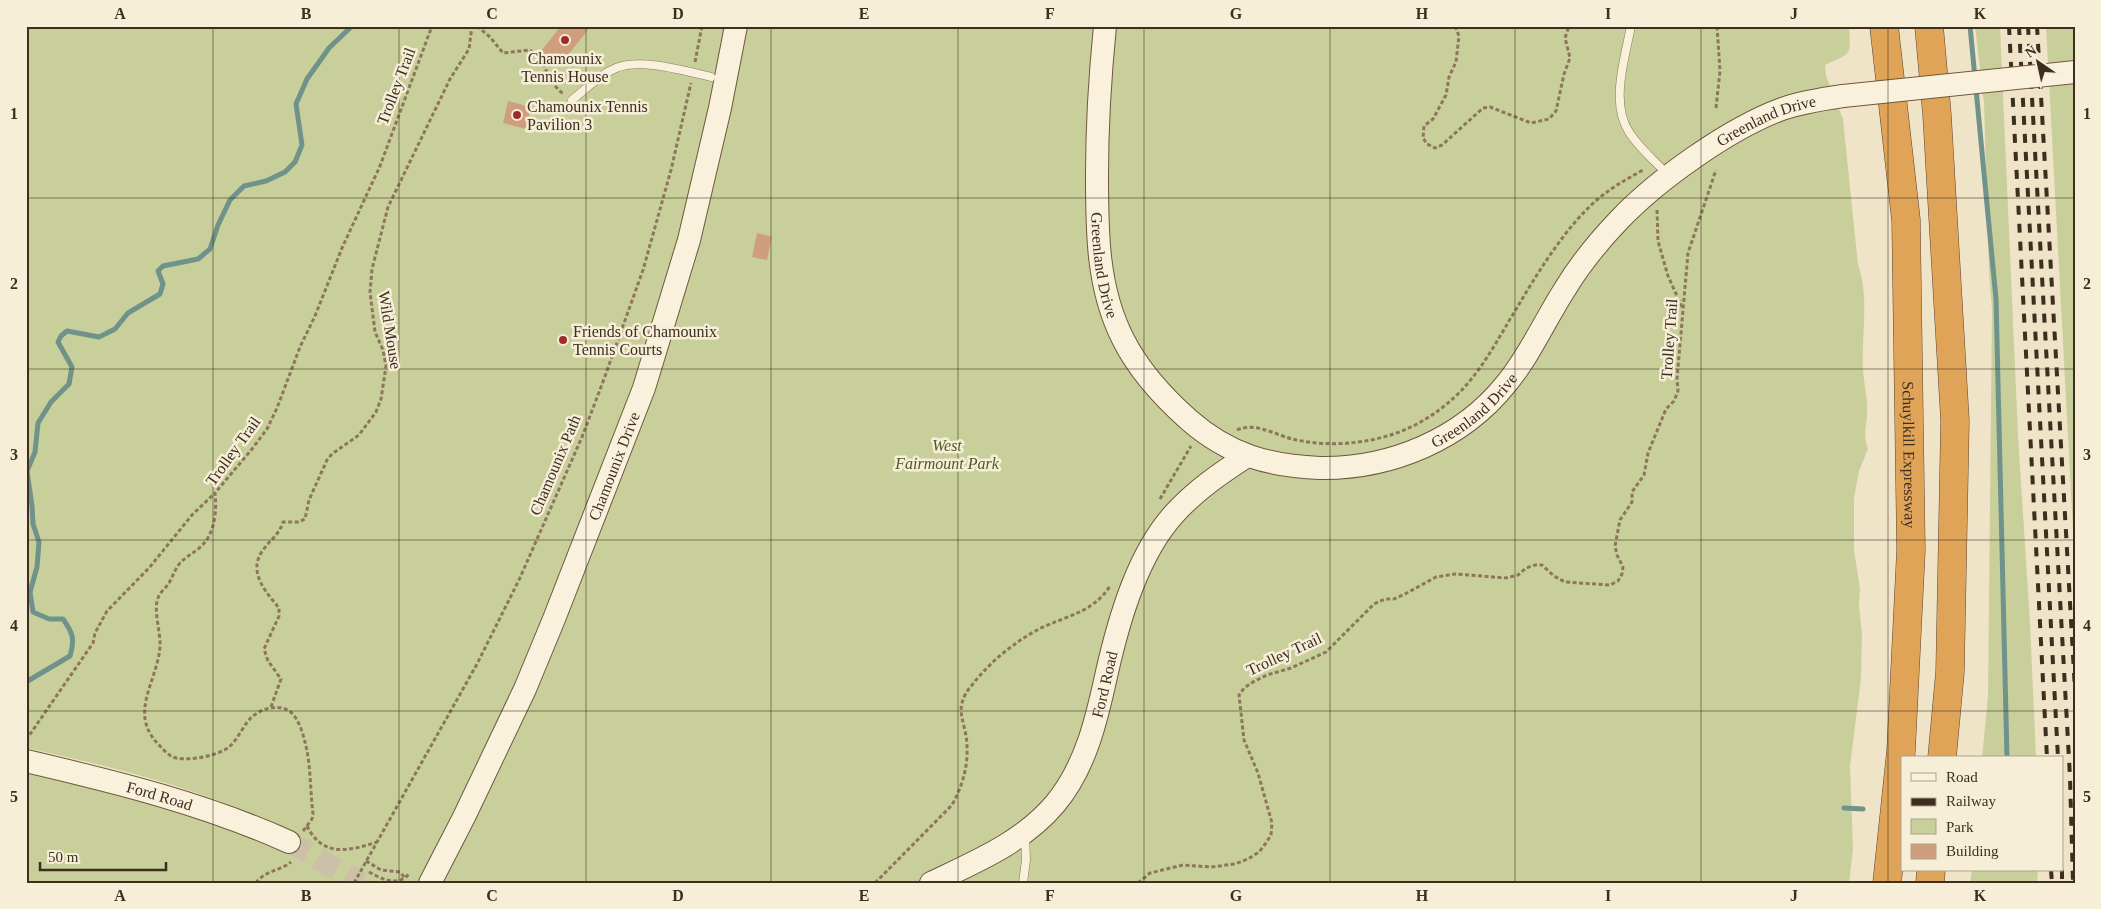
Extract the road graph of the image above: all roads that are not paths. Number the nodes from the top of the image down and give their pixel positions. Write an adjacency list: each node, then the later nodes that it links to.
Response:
1 (736, 26): 15 (main road, Chamounix Drive)
2 (1105, 26): 10 (main road, Greenland Drive)
3 (1631, 26): 9 (lane)
4 (1884, 26): 18 (highway, Schuylkill Expressway)
5 (1929, 26): 11 (highway)
6 (2075, 72): 9 (main road, Greenland Drive, bridge)
7 (711, 77): 8 (lane)
8 (572, 100)
9 (1669, 177): 10 (main road, Greenland Drive)
10 (1247, 456): 13 (main road, Ford Road)
11 (1942, 756)
12 (26, 761): 14 (main road, Ford Road)
13 (1025, 833): 16 (main road, Ford Road); 17 (lane)
14 (294, 846)
15 (420, 879)
16 (931, 883)
17 (1023, 883)
18 (1887, 883)

